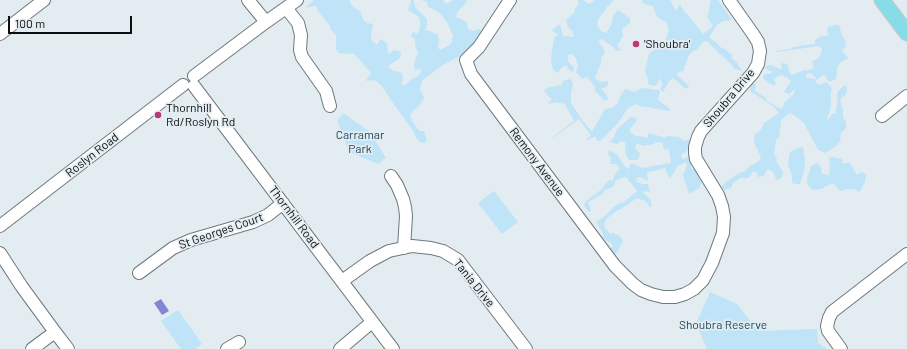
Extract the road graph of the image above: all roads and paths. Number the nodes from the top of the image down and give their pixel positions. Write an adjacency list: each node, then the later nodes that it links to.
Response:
1 (44, 0): 10 (street)
2 (248, 0): 8 (street)
3 (297, 0): 7 (street, Roslyn Road)
4 (510, 0): 23 (street, Remony Avenue)
5 (729, 0): 23 (street, Shoubra Drive)
6 (882, 0): 9 (main road)
7 (286, 8): 8 (street, Roslyn Road); 13 (street)
8 (266, 22): 11 (street, Roslyn Road)
9 (907, 33)
10 (0, 34)
11 (190, 82): 16 (street, Thornhill Road); 17 (street, Roslyn Road)
12 (907, 96): 14 (street)
13 (330, 106)
14 (882, 116)
15 (391, 176): 18 (street)
16 (283, 204): 21 (street, St Georges Court); 22 (street, Thornhill Road)
17 (0, 226)
18 (404, 248): 22 (street, Tania Drive); 32 (street, Tania Drive)
19 (0, 253): 25 (street)
20 (907, 254): 33 (street)
21 (139, 273)
22 (342, 281): 24 (street, Thornhill Road)
23 (675, 297)
24 (372, 322): 30 (street); 31 (street, Thornhill Road)
25 (55, 332): 27 (street); 28 (street)
26 (239, 342): 29 (street)
27 (32, 349)
28 (68, 349)
29 (227, 349)
30 (340, 349)
31 (393, 349)
32 (526, 349)
33 (841, 349)

